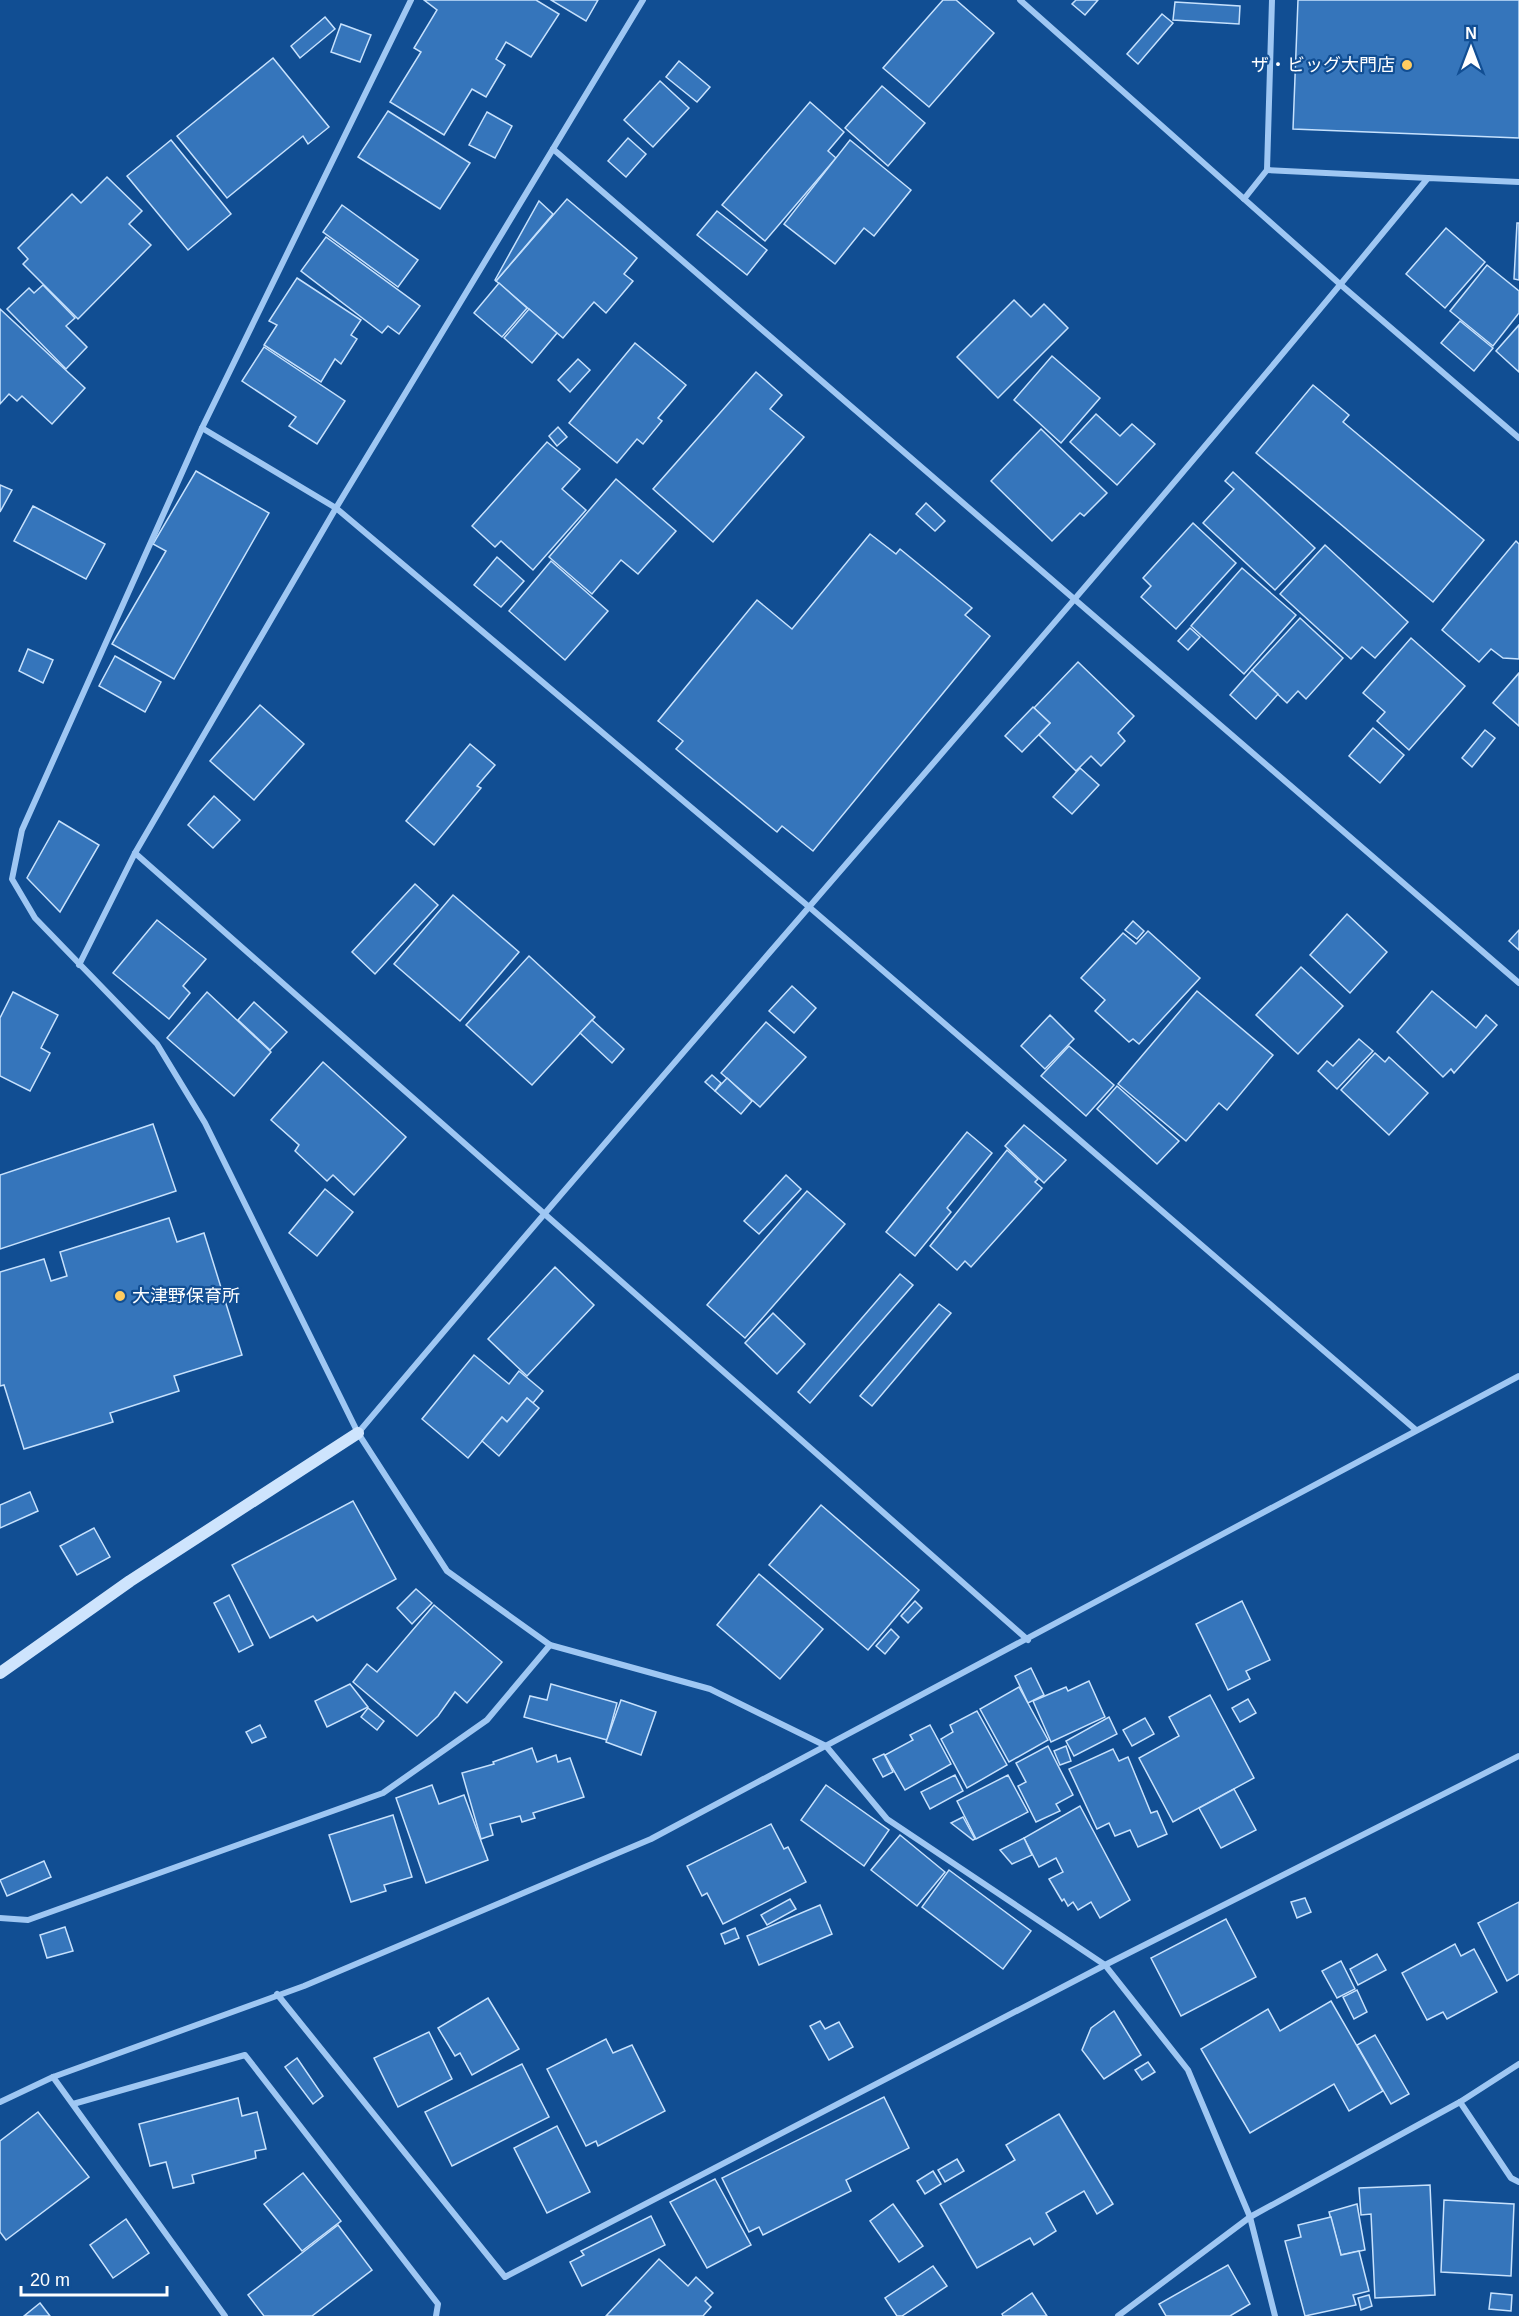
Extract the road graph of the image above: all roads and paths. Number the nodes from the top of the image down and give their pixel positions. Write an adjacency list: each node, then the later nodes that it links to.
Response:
1 (411, 0): 11 (street)
2 (643, 0): 5 (street)
3 (1020, 0): 9 (street)
4 (1272, 0): 6 (street)
5 (553, 149): 13 (street); 14 (street)
6 (1267, 170): 7 (street); 9 (street)
7 (1428, 178): 8 (street); 10 (street)
8 (1519, 182)
9 (1244, 200): 10 (street)
10 (1341, 285): 12 (street); 14 (street)
11 (202, 428): 13 (street); 17 (street)
12 (1519, 438)
13 (336, 508): 15 (street); 16 (street)
14 (1074, 599): 16 (street); 18 (street)
15 (135, 853): 17 (street); 19 (street)
16 (808, 906): 19 (street); 21 (street)
17 (79, 965): 22 (street)
18 (1519, 983)
19 (543, 1213): 22 (street); 23 (street)
20 (1519, 1376): 21 (street)
21 (1416, 1430): 23 (street)
22 (358, 1433): 24 (street); 25 (street)
23 (1028, 1640): 26 (street)
24 (550, 1646): 26 (street); 28 (street)
25 (0, 1673)
26 (826, 1746): 29 (street); 30 (street)
27 (1519, 1756): 29 (street)
28 (0, 1918)
29 (1105, 1965): 30 (street); 37 (street)
30 (277, 1994): 32 (street)
31 (1519, 2064): 34 (street)
32 (53, 2077): 33 (street); 35 (street)
33 (0, 2102)
34 (1460, 2102): 36 (street); 37 (street)
35 (72, 2103): 38 (street); 39 (street)
36 (1519, 2182)
37 (1250, 2217): 40 (street); 41 (street)
38 (225, 2316)
39 (436, 2316)
40 (1118, 2316)
41 (1275, 2316)

